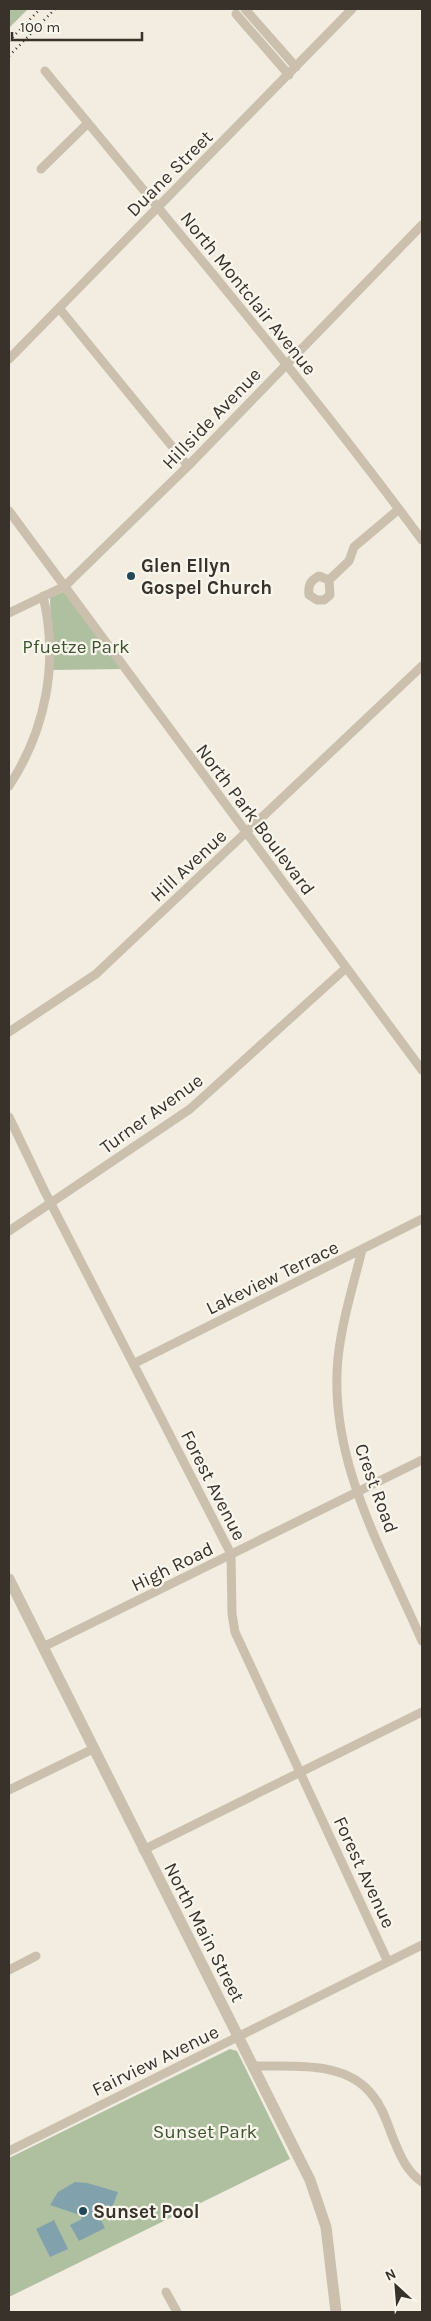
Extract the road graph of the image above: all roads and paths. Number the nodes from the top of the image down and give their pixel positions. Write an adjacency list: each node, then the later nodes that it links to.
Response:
1 (245, 9): 4 (street)
2 (352, 9): 4 (street, Duane Street)
3 (236, 14): 6 (street)
4 (296, 67): 6 (street, Duane Street)
5 (45, 71): 7 (street, North Montclair Avenue)
6 (289, 75): 9 (street, Duane Street)
7 (88, 123): 8 (street); 9 (street, North Montclair Avenue)
8 (41, 169)
9 (159, 207): 11 (street, Duane Street); 13 (street, North Montclair Avenue)
10 (422, 225): 13 (street, Hillside Avenue)
11 (59, 308): 12 (street, Duane Street); 14 (street)
12 (9, 359)
13 (286, 364): 14 (street, Hillside Avenue); 15 (street, North Montclair Avenue)
14 (188, 466): 19 (street, Hillside Avenue)
15 (399, 508): 17 (street, North Montclair Avenue); 18 (street)
16 (9, 511): 19 (street, North Park Boulevard)
17 (422, 540)
18 (329, 580)
19 (65, 586): 20 (street, Hillside Avenue); 24 (street, North Park Boulevard)
20 (43, 596): 21 (street, Hillside Avenue); 23 (street)
21 (9, 613)
22 (422, 666): 24 (street, Hill Avenue)
23 (9, 786)
24 (246, 832): 25 (street, North Park Boulevard); 26 (street, Hill Avenue)
25 (346, 968): 27 (street, North Park Boulevard); 29 (street, Turner Avenue)
26 (9, 1032)
27 (422, 1070)
28 (9, 1116): 29 (street, Forest Avenue)
29 (50, 1202): 31 (street, Turner Avenue); 33 (street, Forest Avenue)
30 (422, 1219): 32 (street, Lakeview Terrace)
31 (9, 1231)
32 (362, 1250): 33 (street, Lakeview Terrace); 35 (street, Crest Road)
33 (135, 1363): 36 (street, Forest Avenue)
34 (422, 1460): 35 (street, High Road)
35 (357, 1492): 36 (street, High Road); 38 (street, Crest Road)
36 (231, 1554): 39 (street, High Road); 42 (street, Forest Avenue)
37 (9, 1580): 39 (street, North Main Street)
38 (422, 1641)
39 (43, 1647): 41 (street, North Main Street)
40 (422, 1712): 42 (street)
41 (93, 1749): 43 (street); 44 (street, North Main Street)
42 (300, 1772): 44 (street); 47 (street, Forest Avenue)
43 (9, 1790)
44 (143, 1850): 49 (street, North Main Street)
45 (422, 1945): 47 (street, Fairview Avenue)
46 (36, 1956): 48 (street)
47 (388, 1962): 49 (street, Fairview Avenue)
48 (9, 1970)
49 (239, 2036): 50 (street, North Main Street); 51 (street, Fairview Avenue)
50 (254, 2066): 52 (street); 55 (street, North Main Street)
51 (9, 2151)
52 (422, 2182)
53 (166, 2292): 54 (street)
54 (177, 2312)
55 (336, 2312)

